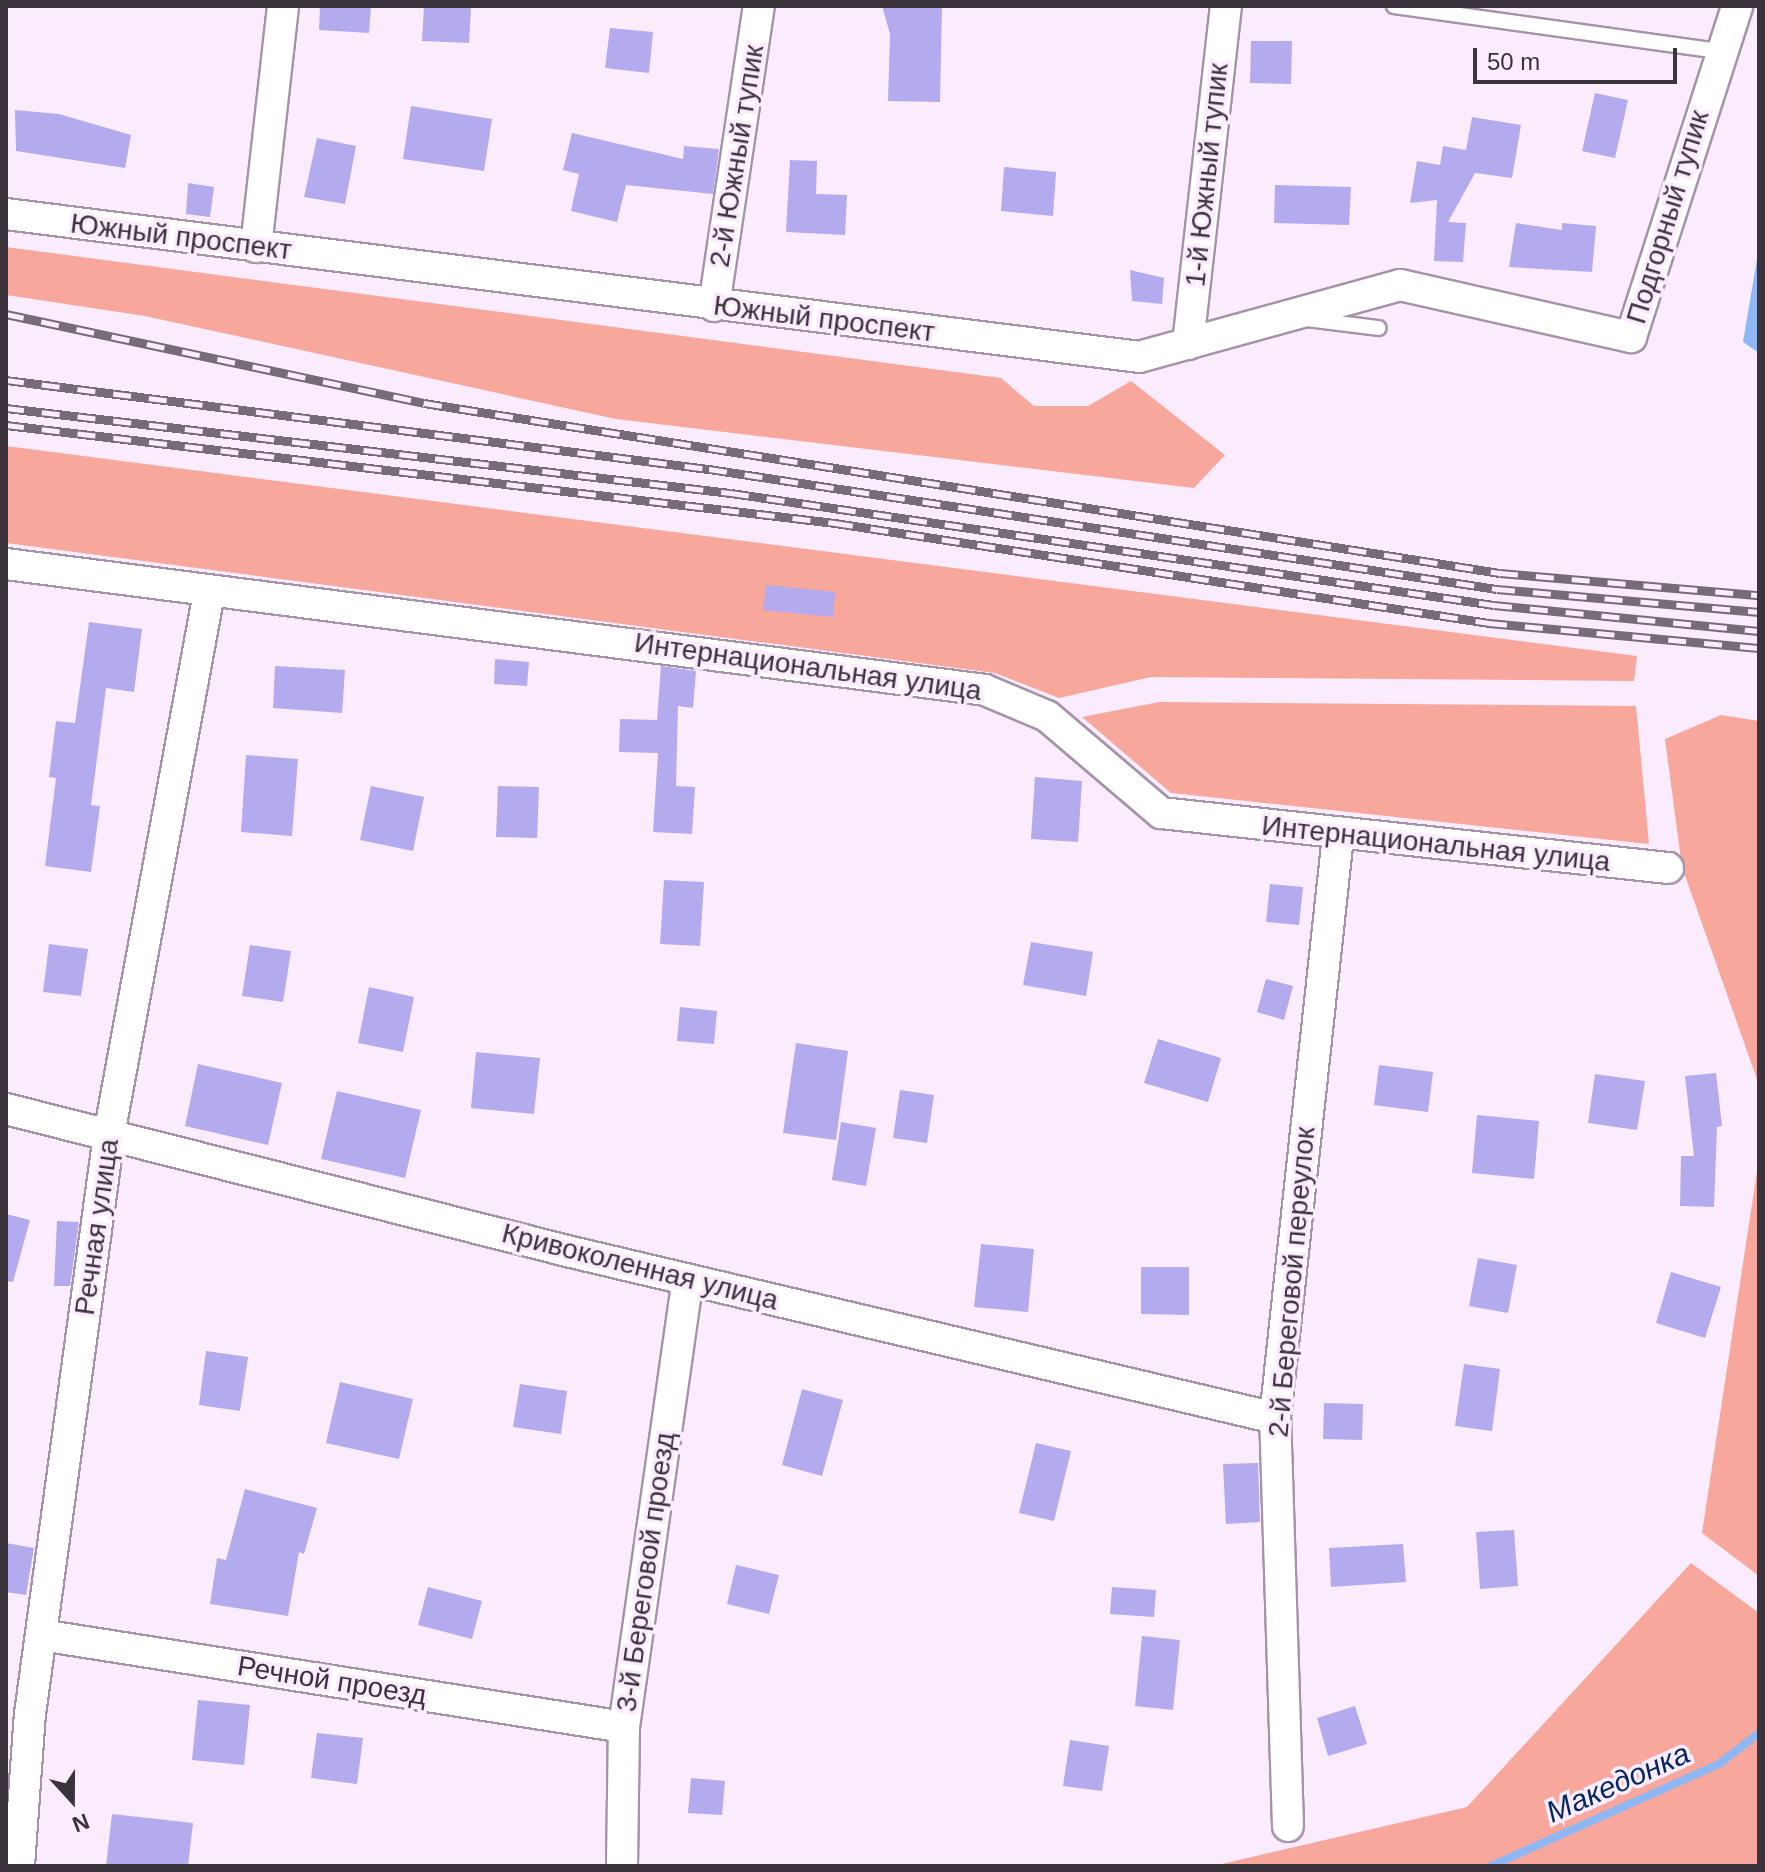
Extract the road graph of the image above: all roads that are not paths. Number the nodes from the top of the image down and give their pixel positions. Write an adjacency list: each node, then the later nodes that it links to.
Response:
1 (283, 6): 8 (street)
2 (759, 6): 9 (street, 2-й Южный тупик)
3 (1226, 6): 13 (street, 1-й Южный тупик)
4 (1394, 6): 6 (lane)
5 (1737, 6): 6 (street, Подгорный тупик)
6 (1719, 51): 12 (street, Подгорный тупик)
7 (6, 214): 8 (street, Южный проспект)
8 (256, 247): 9 (street, Южный проспект)
9 (714, 306): 13 (street, Южный проспект)
10 (1285, 317): 11 (lane); 12 (street, Южный проспект); 13 (street, Южный проспект)
11 (1378, 328)
12 (1631, 337)
13 (1188, 344)
14 (6, 564): 15 (street, Интернациональная улица)
15 (209, 593): 16 (street, Интернациональная улица); 19 (street, Речная улица)
16 (1338, 836): 17 (street, Интернациональная улица); 21 (street, 2-й Береговой переулок)
17 (1668, 868)
18 (6, 1109): 19 (street, Кривоколенная улица)
19 (109, 1135): 20 (street, Кривоколенная улица); 22 (street, Речная улица)
20 (688, 1280): 21 (street, Кривоколенная улица); 24 (street, 3-й Береговой проезд)
21 (1275, 1418): 25 (street, 2-й Береговой переулок)
22 (41, 1635): 23 (street, Речная улица); 24 (street, Речной проезд)
23 (18, 1715): 26 (street, Речная улица)
24 (624, 1727): 27 (street, 3-й Береговой проезд)
25 (1288, 1826)
26 (19, 1866)
27 (622, 1866)

